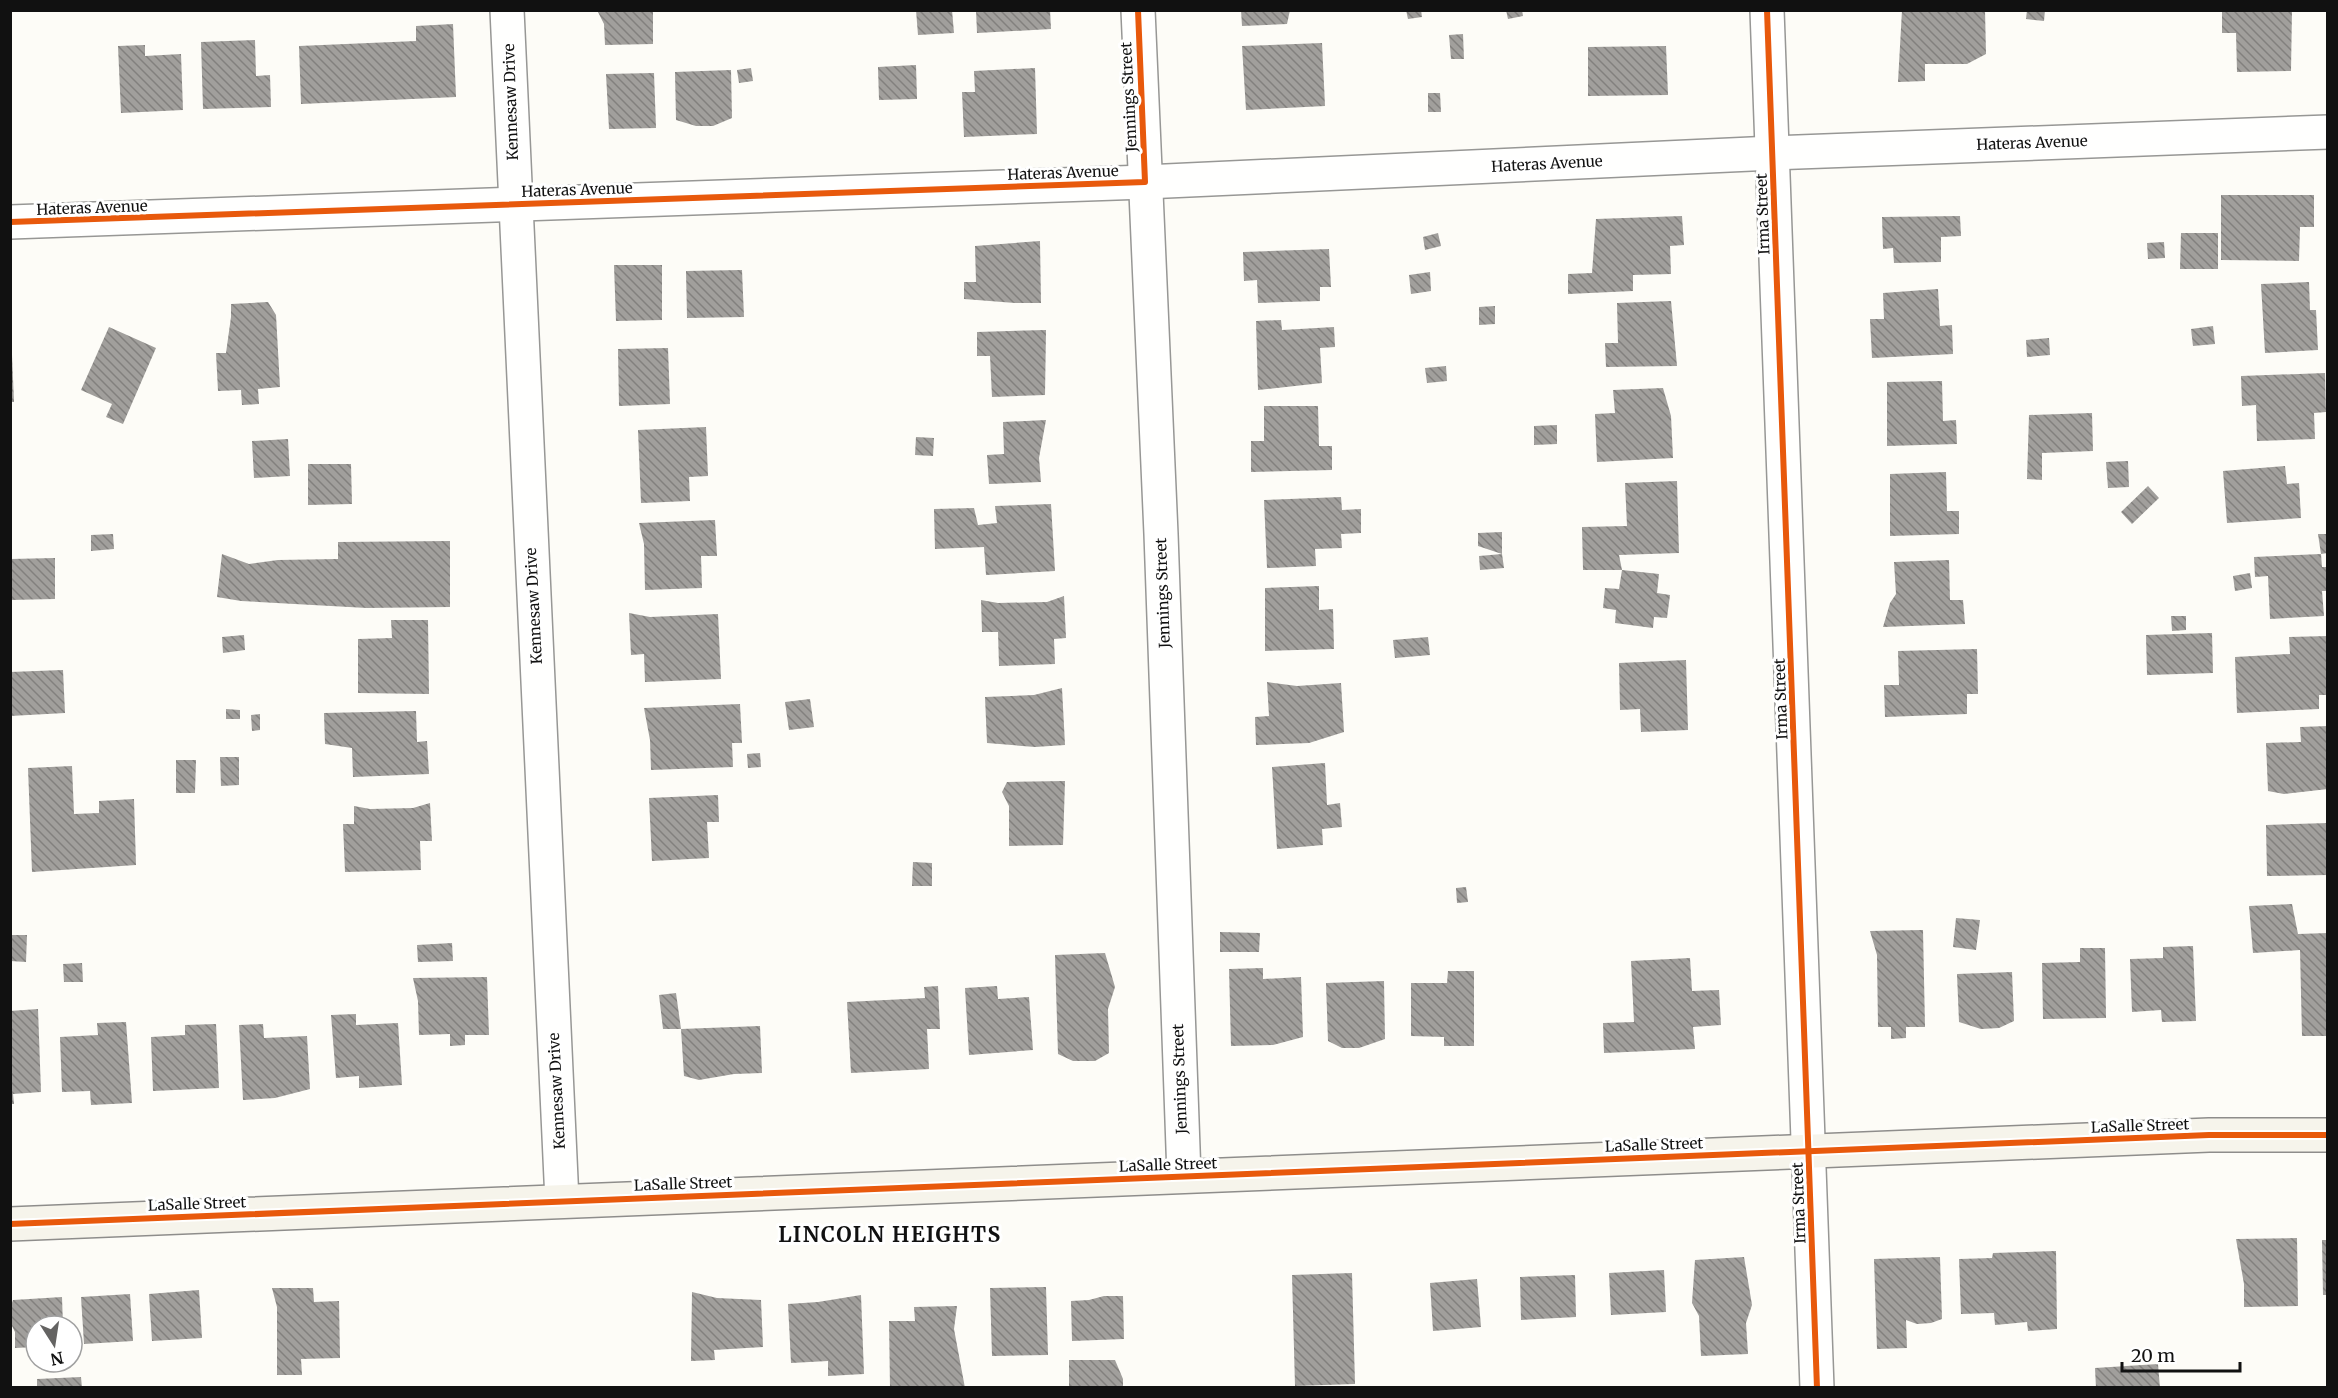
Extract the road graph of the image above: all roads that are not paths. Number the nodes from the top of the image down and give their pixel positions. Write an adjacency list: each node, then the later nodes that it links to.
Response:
1 (507, 10): 7 (street, Kennesaw Drive)
2 (1138, 10): 6 (street, Jennings Street)
3 (1767, 10): 5 (street, Irma Street)
4 (2328, 132): 5 (street, Hateras Avenue)
5 (1773, 153): 6 (street, Hateras Avenue); 10 (street, Irma Street)
6 (1145, 182): 7 (street, Hateras Avenue); 11 (street, Jennings Street)
7 (515, 205): 8 (street, Hateras Avenue); 12 (street, Kennesaw Drive)
8 (10, 222)
9 (2328, 1135): 10 (street, LaSalle Street)
10 (1809, 1151): 11 (street, LaSalle Street); 14 (street, Irma Street)
11 (1184, 1176): 12 (street, LaSalle Street)
12 (562, 1201): 13 (street, LaSalle Street)
13 (10, 1224)
14 (1817, 1388)

